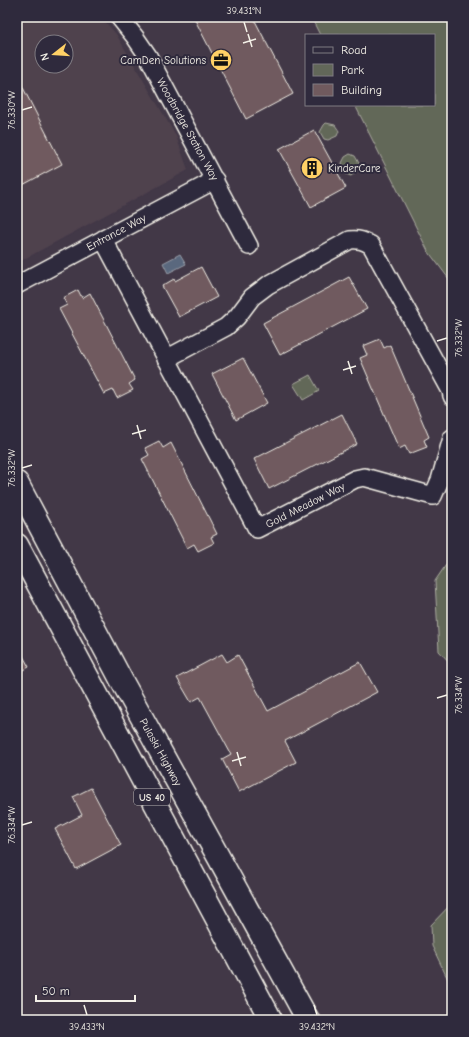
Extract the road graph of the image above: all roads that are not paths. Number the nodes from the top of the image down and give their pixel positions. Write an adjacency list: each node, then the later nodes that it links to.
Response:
1 (119, 17): 2 (street, Woodbridge Station Way)
2 (215, 180): 3 (street, Entrance Way); 4 (street, Woodbridge Station Way)
3 (103, 239): 5 (street, Entrance Way); 6 (street, Gold Meadow Way)
4 (250, 246)
5 (17, 285)
6 (166, 359): 7 (street); 8 (street, Gold Meadow Way)
7 (452, 396)
8 (452, 438)
9 (17, 482): 12 (highway, Pulaski Highway / US 40)
10 (17, 545): 11 (highway, US 40)
11 (271, 1020)
12 (308, 1020)

